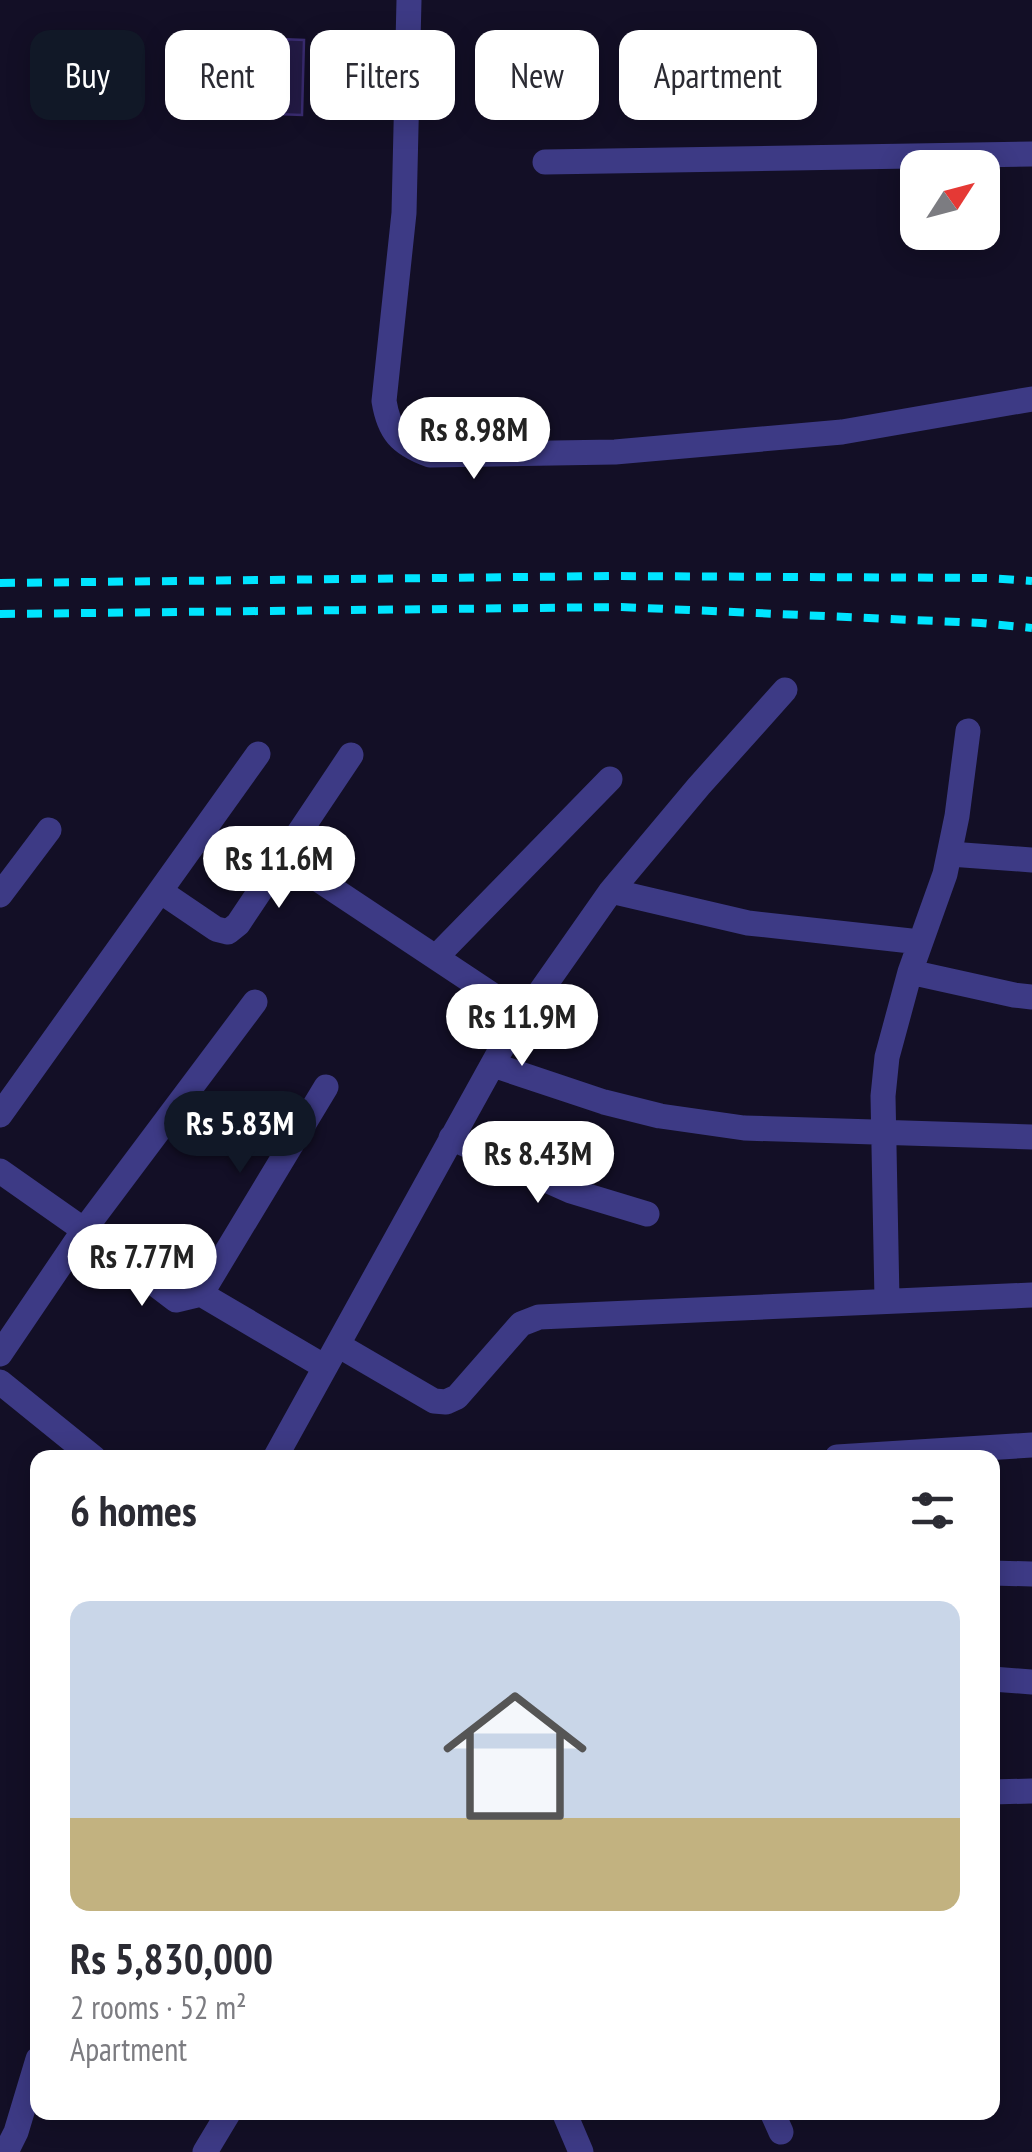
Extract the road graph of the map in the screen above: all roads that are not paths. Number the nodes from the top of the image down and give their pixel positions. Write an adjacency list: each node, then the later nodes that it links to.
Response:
1 (408, 0): 4 (street)
2 (1032, 154): 3 (street)
3 (545, 162)
4 (1032, 398)
5 (786, 690): 14 (street)
6 (968, 731): 11 (street)
7 (258, 754): 15 (street)
8 (351, 755): 12 (street)
9 (610, 778): 18 (street)
10 (49, 830): 16 (street)
11 (950, 854): 13 (street); 17 (street)
12 (283, 856): 15 (street); 18 (street)
13 (1032, 860)
14 (611, 890): 17 (street); 22 (street)
15 (160, 892): 25 (street)
16 (0, 895)
17 (920, 942): 19 (street)
18 (436, 958): 22 (street)
19 (910, 972): 20 (street); 26 (street)
20 (1032, 996)
21 (255, 1002): 31 (street)
22 (524, 1016): 23 (street)
23 (492, 1065): 26 (street); 28 (street)
24 (326, 1086): 32 (street)
25 (0, 1116)
26 (884, 1133): 27 (street); 34 (street)
27 (1032, 1137)
28 (452, 1138): 30 (street); 36 (street)
29 (0, 1171): 31 (street)
30 (647, 1214)
31 (84, 1230): 32 (street); 35 (street)
32 (201, 1294): 36 (street)
33 (1032, 1296): 34 (street)
34 (888, 1300): 36 (street)
35 (0, 1354)
36 (332, 1356): 40 (street)
37 (0, 1382): 39 (street)
38 (1032, 1445): 41 (street)
39 (84, 1450)
40 (280, 1450)
41 (951, 1450)
42 (1000, 1574): 43 (street)
43 (1032, 1574)
44 (1000, 1680): 45 (street)
45 (1032, 1682)
46 (1032, 1791): 47 (street)
47 (1000, 1792)
48 (30, 2086): 51 (street)
49 (224, 2120): 52 (street)
50 (567, 2120): 53 (street)
51 (6, 2152)
52 (204, 2152)
53 (581, 2152)

